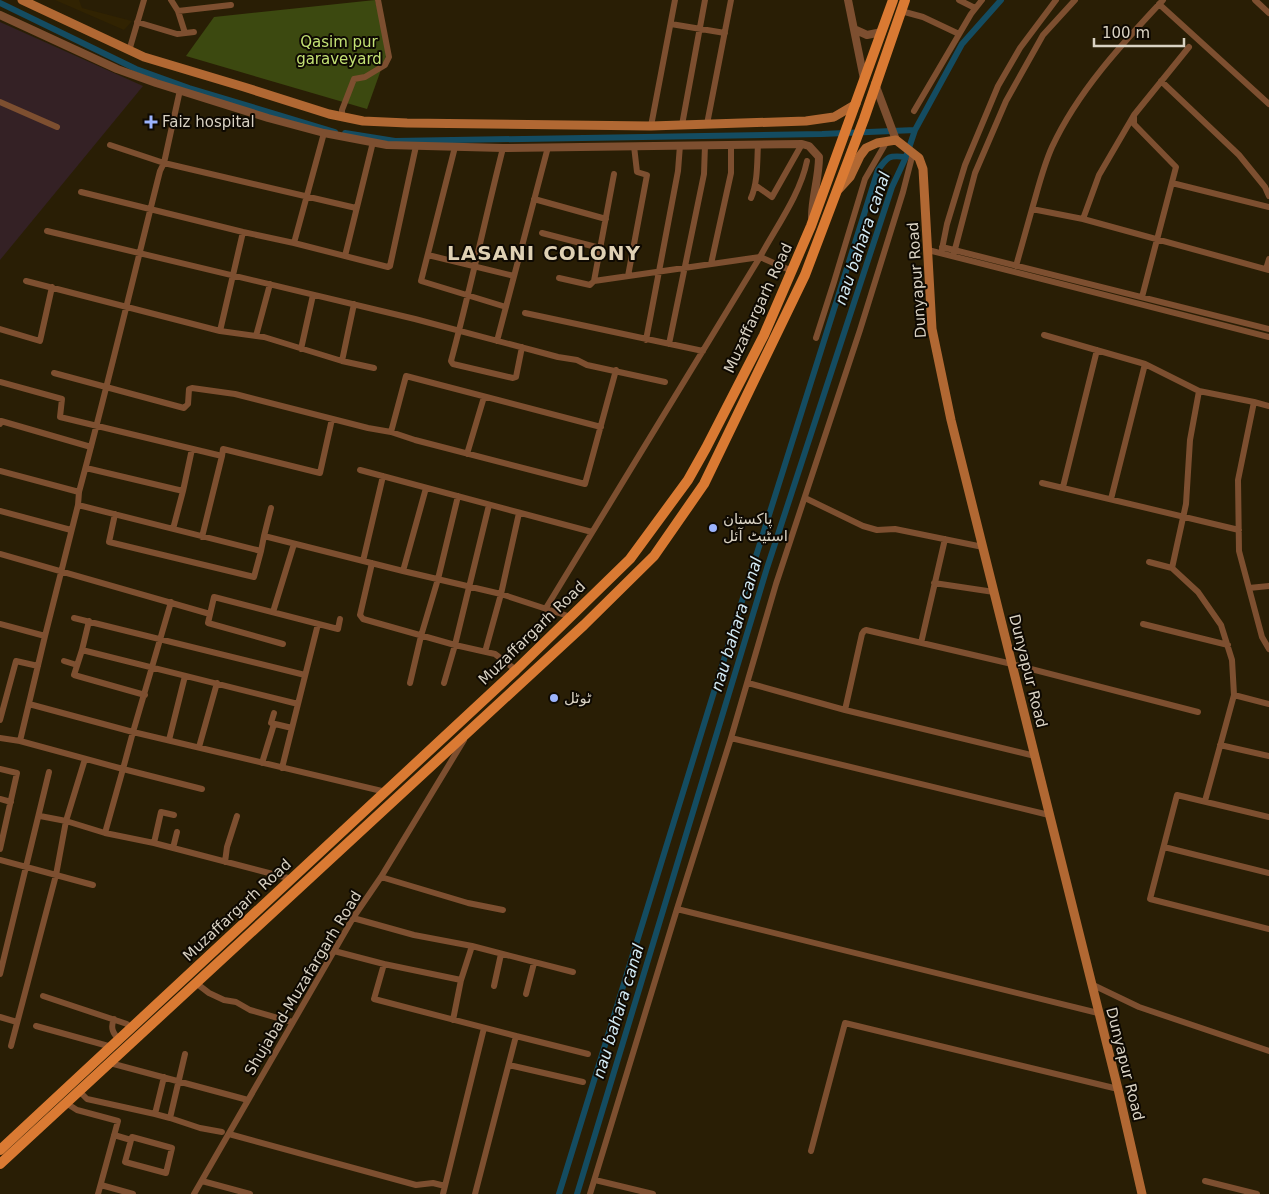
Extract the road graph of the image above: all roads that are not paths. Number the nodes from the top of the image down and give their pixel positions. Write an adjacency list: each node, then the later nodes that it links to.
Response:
1 (22, 0): 34 (main road)
2 (144, 0): 24 (street)
3 (171, 0): 20 (street)
4 (378, 0): 44 (street)
5 (675, 0): 25 (street)
6 (705, 0): 26 (street)
7 (731, 0): 31 (street)
8 (848, 0): 27 (street)
9 (893, 0): 29 (main road, Muzaffargarh Road)
10 (904, 0): 21 (main road, Muzaffargarh Road)
11 (959, 0): 19 (street)
12 (982, 0): 19 (street)
13 (1056, 0): 89 (street)
14 (1075, 0): 91 (street)
15 (1255, 0): 22 (street)
16 (1161, 2): 41 (street); 78 (street)
17 (221, 3): 18 (street); 20 (street)
18 (231, 5)
19 (976, 8): 32 (street)
20 (178, 11): 30 (street)
21 (901, 11): 32 (street); 37 (main road, Muzaffargarh Road)
22 (1269, 13)
23 (0, 14): 38 (street)
24 (138, 22): 30 (street); 34 (street)
25 (670, 24): 26 (street); 47 (street)
26 (700, 29): 31 (street); 46 (street)
27 (856, 30): 29 (street); 35 (street)
28 (194, 32): 30 (street)
29 (882, 32): 35 (main road, Muzaffargarh Road)
30 (185, 33)
31 (724, 33): 45 (street)
32 (959, 34): 42 (street)
33 (1189, 47): 36 (street)
34 (129, 51): 44 (main road)
35 (864, 79): 40 (main road, Muzaffargarh Road)
36 (1161, 81): 43 (street); 72 (street)
37 (875, 84): 50 (street); 70 (main road, Muzaffargarh Road)
38 (180, 90): 49 (street); 65 (street)
39 (0, 102): 48 (street)
40 (856, 104): 45 (main road); 81 (main road, Muzaffargarh Road)
41 (1269, 104)
42 (914, 112)
43 (1134, 115): 67 (street); 80 (street)
44 (342, 117): 47 (main road)
45 (707, 124): 46 (main road)
46 (682, 125): 47 (main road)
47 (651, 126)
48 (57, 127)
49 (324, 134): 51 (street); 71 (street)
50 (894, 140): 63 (main road); 70 (main road); 125 (street)
51 (374, 142): 57 (street); 76 (street)
52 (758, 144): 53 (street); 56 (street); 68 (street)
53 (802, 144): 68 (street); 81 (street)
54 (110, 145): 65 (street)
55 (705, 145): 56 (street); 59 (street); 99 (street)
56 (731, 145): 96 (street)
57 (416, 146): 60 (street); 93 (street)
58 (634, 146): 59 (street); 61 (street); 105 (street)
59 (680, 146): 101 (street)
60 (455, 147): 62 (street); 92 (street)
61 (548, 147): 62 (street); 74 (street)
62 (502, 148): 97 (street)
63 (912, 153): 88 (main road, Dunyapur Road); 166 (street)
64 (807, 161): 94 (street)
65 (164, 163): 71 (street); 77 (street)
66 (614, 174): 79 (street)
67 (1172, 183): 75 (street); 85 (street)
68 (755, 185): 73 (street)
69 (81, 192): 77 (street)
70 (836, 192): 136 (main road, Muzaffargarh Road)
71 (306, 196): 76 (street); 86 (street)
72 (1269, 196)
73 (752, 198)
74 (534, 199): 79 (street); 104 (street)
75 (1269, 207)
76 (356, 208): 93 (street)
77 (150, 209): 83 (street); 90 (street)
78 (1032, 210): 80 (street); 98 (street)
79 (606, 219): 87 (street)
80 (1083, 220): 85 (street)
81 (811, 226): 102 (main road, Muzaffargarh Road)
82 (47, 231): 90 (street)
83 (243, 232): 86 (street); 103 (street)
84 (542, 233): 87 (street)
85 (1157, 239): 100 (street); 113 (street)
86 (294, 243): 93 (street)
87 (600, 248): 108 (street)
88 (928, 250): 89 (street); 183 (main road, Dunyapur Road)
89 (941, 250): 91 (street)
90 (140, 253): 103 (street); 115 (street)
91 (954, 253): 98 (street); 124 (street)
92 (428, 255): 97 (street); 112 (street)
93 (345, 256)
94 (760, 257): 96 (street); 102 (street); 131 (street)
95 (1269, 259): 100 (street)
96 (711, 264): 99 (street)
97 (475, 266): 104 (street); 112 (street)
98 (1016, 266): 113 (street)
99 (685, 268): 101 (street); 128 (street)
100 (1268, 269)
101 (660, 271): 105 (street); 126 (street)
102 (792, 271): 134 (main road, Muzaffargarh Road)
103 (233, 275): 109 (street); 120 (street)
104 (514, 276): 116 (street)
105 (628, 276): 108 (street)
106 (559, 278): 108 (street)
107 (26, 281): 110 (street)
108 (594, 281)
109 (270, 284): 111 (street); 123 (street)
110 (52, 287): 115 (street); 118 (street)
111 (313, 296): 114 (street); 130 (street)
112 (469, 296): 116 (street); 121 (street)
113 (1142, 297): 119 (street)
114 (354, 304): 121 (street); 133 (street)
115 (126, 306): 120 (street); 142 (street)
116 (506, 306): 127 (street)
117 (525, 313): 126 (street)
118 (0, 329)
119 (1269, 329)
120 (220, 331): 123 (street)
121 (460, 331): 127 (street); 129 (street)
122 (1044, 335): 132 (street)
123 (256, 336): 130 (street)
124 (1269, 337)
125 (816, 338)
126 (646, 340): 128 (street)
127 (497, 341): 129 (street)
128 (669, 344): 131 (street)
129 (522, 348): 138 (street)
130 (301, 349): 133 (street)
131 (703, 350): 178 (street)
132 (1097, 350): 135 (street); 161 (street)
133 (342, 361): 137 (street)
134 (750, 361): 136 (main road); 203 (main road, Muzaffargarh Road)
135 (1145, 364): 143 (street); 167 (street)
136 (761, 366): 244 (main road, Muzaffargarh Road)
137 (374, 368)
138 (616, 370): 141 (street); 150 (street)
139 (54, 373): 142 (street)
140 (0, 382): 149 (street)
141 (665, 382)
142 (107, 387): 147 (street); 149 (street)
143 (1199, 391): 145 (street); 174 (street)
144 (484, 397): 150 (street); 151 (street); 154 (street)
145 (1254, 402): 146 (street); 177 (street)
146 (1269, 406)
147 (332, 419): 151 (street); 155 (street)
148 (0, 424): 152 (street)
149 (97, 426): 152 (street); 153 (street)
150 (601, 427): 154 (street)
151 (391, 432): 154 (street)
152 (91, 447): 156 (street)
153 (192, 449): 155 (street); 163 (street)
154 (467, 454)
155 (222, 456): 179 (street)
156 (86, 468): 163 (street); 164 (street)
157 (360, 470): 159 (street)
158 (0, 471): 164 (street)
159 (383, 476): 162 (street); 186 (street)
160 (1042, 483): 161 (street)
161 (1063, 487): 167 (street)
162 (426, 488): 165 (street); 191 (street)
163 (183, 491): 175 (street)
164 (79, 492): 168 (street)
165 (458, 496): 169 (street); 192 (street)
166 (805, 498): 181 (street); 230 (street)
167 (1111, 499): 174 (street)
168 (78, 505): 173 (street); 176 (street)
169 (489, 505): 172 (street); 195 (street)
170 (271, 508): 180 (street)
171 (0, 511): 176 (street)
172 (519, 513): 178 (street); 198 (street)
173 (115, 514): 175 (street); 184 (street)
174 (1183, 517): 177 (street); 189 (street)
175 (174, 529): 179 (street)
176 (71, 530): 190 (street)
177 (1239, 530): 196 (street)
178 (592, 532): 200 (street)
179 (202, 536): 184 (street)
180 (264, 536): 182 (street); 184 (street)
181 (945, 540): 183 (street); 193 (street)
182 (294, 544): 186 (street); 201 (street)
183 (983, 547): 197 (main road, Dunyapur Road)
184 (261, 550)
185 (0, 554): 190 (street)
186 (363, 561): 188 (street)
187 (1149, 562): 189 (street)
188 (372, 563): 191 (street); 211 (street)
189 (1172, 568): 216 (street)
190 (61, 571): 199 (street); 210 (street)
191 (403, 571): 192 (street)
192 (438, 579): 195 (street); 211 (street)
193 (934, 583): 197 (street); 213 (street)
194 (1269, 586): 196 (street)
195 (469, 587): 198 (street); 215 (street)
196 (1249, 588): 217 (street)
197 (994, 592): 221 (main road, Dunyapur Road)
198 (501, 594): 200 (street); 219 (street)
199 (172, 602): 202 (street); 212 (street)
200 (546, 608): 203 (street)
201 (273, 612): 202 (street); 208 (street)
202 (210, 614): 214 (street)
203 (571, 616): 225 (main road, Muzaffargarh Road)
204 (74, 618): 206 (street)
205 (340, 619): 208 (street)
206 (89, 621): 212 (street); 218 (street)
207 (0, 624): 210 (street)
208 (318, 624): 226 (street)
209 (1143, 624): 216 (street)
210 (45, 636): 223 (street)
211 (421, 636): 215 (street); 231 (street)
212 (161, 639): 224 (street); 226 (street)
213 (921, 643): 221 (street); 237 (street)
214 (283, 644)
215 (455, 645): 219 (street); 229 (street)
216 (1228, 645): 233 (street)
217 (1269, 649)
218 (82, 650): 222 (street); 224 (street)
219 (485, 652): 225 (street)
220 (64, 661): 222 (street)
221 (1012, 664): 238 (street); 251 (main road, Dunyapur Road)
222 (77, 665): 232 (street)
223 (38, 666): 234 (street); 240 (street)
224 (153, 668): 227 (street); 232 (street)
225 (516, 670): 260 (main road, Muzaffargarh Road)
226 (305, 675): 235 (street)
227 (186, 676): 228 (street); 247 (street)
228 (217, 683): 235 (street); 250 (street)
229 (444, 683)
230 (748, 683): 237 (street); 246 (street)
231 (410, 684)
232 (144, 694): 243 (street)
233 (1234, 695): 236 (street); 249 (street)
234 (29, 704): 243 (street); 248 (street)
235 (298, 704): 242 (street)
236 (1269, 704)
237 (845, 710): 251 (street)
238 (1198, 712)
239 (274, 713): 241 (street)
240 (0, 720)
241 (274, 724): 242 (street); 254 (street)
242 (292, 728): 255 (street)
243 (133, 732): 247 (street); 257 (street)
244 (467, 734): 281 (street, Shujabad-Muzafargarh Road); 296 (main road, Muzaffargarh Road)
245 (0, 738): 248 (street)
246 (731, 738): 264 (street); 284 (street)
247 (169, 740): 250 (street)
248 (20, 741): 253 (street)
249 (1220, 745): 252 (street); 263 (street)
250 (199, 747): 254 (street)
251 (1034, 756): 264 (main road, Dunyapur Road)
252 (1269, 756)
253 (85, 759): 257 (street); 269 (street)
254 (262, 763): 255 (street)
255 (282, 768): 260 (street)
256 (0, 769): 262 (street)
257 (123, 769): 259 (street); 271 (street)
258 (50, 772): 265 (street)
259 (202, 789)
260 (386, 792): 282 (main road, Muzaffargarh Road)
261 (0, 799): 262 (street)
262 (10, 802): 275 (street)
263 (1205, 802): 268 (street); 273 (street)
264 (1048, 815): 297 (main road, Dunyapur Road)
265 (40, 816): 269 (street); 278 (street)
266 (174, 816): 272 (street)
267 (237, 816): 277 (street)
268 (1269, 817)
269 (66, 821): 271 (street); 280 (street)
270 (177, 832): 274 (street)
271 (106, 833): 272 (street)
272 (154, 843): 274 (street)
273 (1164, 847): 279 (street); 287 (street)
274 (172, 848): 277 (street)
275 (0, 849)
276 (0, 860): 278 (street)
277 (225, 862): 282 (street)
278 (27, 868): 280 (street); 294 (street)
279 (1269, 873)
280 (56, 875): 283 (street); 305 (street)
281 (382, 877): 285 (street); 286 (street, Shujabad-Muzafargarh Road)
282 (292, 879): 309 (main road, Muzaffargarh Road)
283 (93, 885)
284 (677, 909): 301 (street); 333 (street)
285 (503, 910)
286 (353, 918): 288 (street); 289 (street, Shujabad-Muzafargarh Road)
287 (1269, 929)
288 (472, 946): 290 (street); 295 (street)
289 (334, 951): 292 (street); 306 (street, Shujabad-Muzafargarh Road)
290 (501, 954): 291 (street); 298 (street)
291 (534, 963): 293 (street); 299 (street)
292 (384, 964): 295 (street); 304 (street)
293 (572, 972)
294 (0, 974)
295 (461, 980): 304 (street)
296 (196, 983): 306 (street); 316 (main road, Muzaffargarh Road)
297 (1091, 984): 301 (main road, Dunyapur Road); 313 (street)
298 (494, 986)
299 (526, 994)
300 (43, 996): 303 (street)
301 (1098, 1013): 321 (main road, Dunyapur Road)
302 (0, 1017): 305 (street)
303 (114, 1019): 309 (street); 311 (street)
304 (453, 1020): 308 (street)
305 (17, 1022): 312 (street)
306 (292, 1022): 323 (street, Shujabad-Muzafargarh Road)
307 (36, 1026): 311 (street)
308 (484, 1028): 310 (street); 337 (street)
309 (131, 1029): 311 (main road, Muzaffargarh Road)
310 (516, 1036): 315 (street); 317 (street)
311 (116, 1043): 330 (main road, Muzaffargarh Road)
312 (11, 1046)
313 (1269, 1051)
314 (185, 1054): 319 (street)
315 (588, 1054)
316 (110, 1063): 318 (street); 322 (main road, Muzaffargarh Road)
317 (509, 1065): 320 (street); 343 (street)
318 (164, 1077): 319 (street); 325 (street)
319 (178, 1080): 323 (street); 326 (street)
320 (582, 1082)
321 (1118, 1089): 331 (street); 346 (main road, Dunyapur Road)
322 (79, 1091): 324 (main road, Muzaffargarh Road); 325 (street)
323 (248, 1100): 327 (street, Shujabad-Muzafargarh Road)
324 (66, 1103): 328 (street); 332 (main road, Muzaffargarh Road)
325 (154, 1114): 326 (street)
326 (170, 1118): 327 (street)
327 (225, 1133): 334 (street, Shujabad-Muzafargarh Road); 337 (street)
328 (114, 1135): 329 (street); 336 (street)
329 (131, 1140): 329 (street)
330 (0, 1150)
331 (811, 1151)
332 (0, 1164)
333 (595, 1180): 344 (street); 345 (street)
334 (202, 1181): 340 (street, Shujabad-Muzafargarh Road); 341 (street)
335 (1204, 1181): 347 (street)
336 (101, 1185): 338 (street); 339 (street)
337 (445, 1186): 342 (street)
338 (98, 1194)
339 (134, 1194)
340 (194, 1194)
341 (250, 1194)
342 (443, 1194)
343 (475, 1194)
344 (590, 1194)
345 (653, 1194)
346 (1142, 1194)
347 (1257, 1194)

